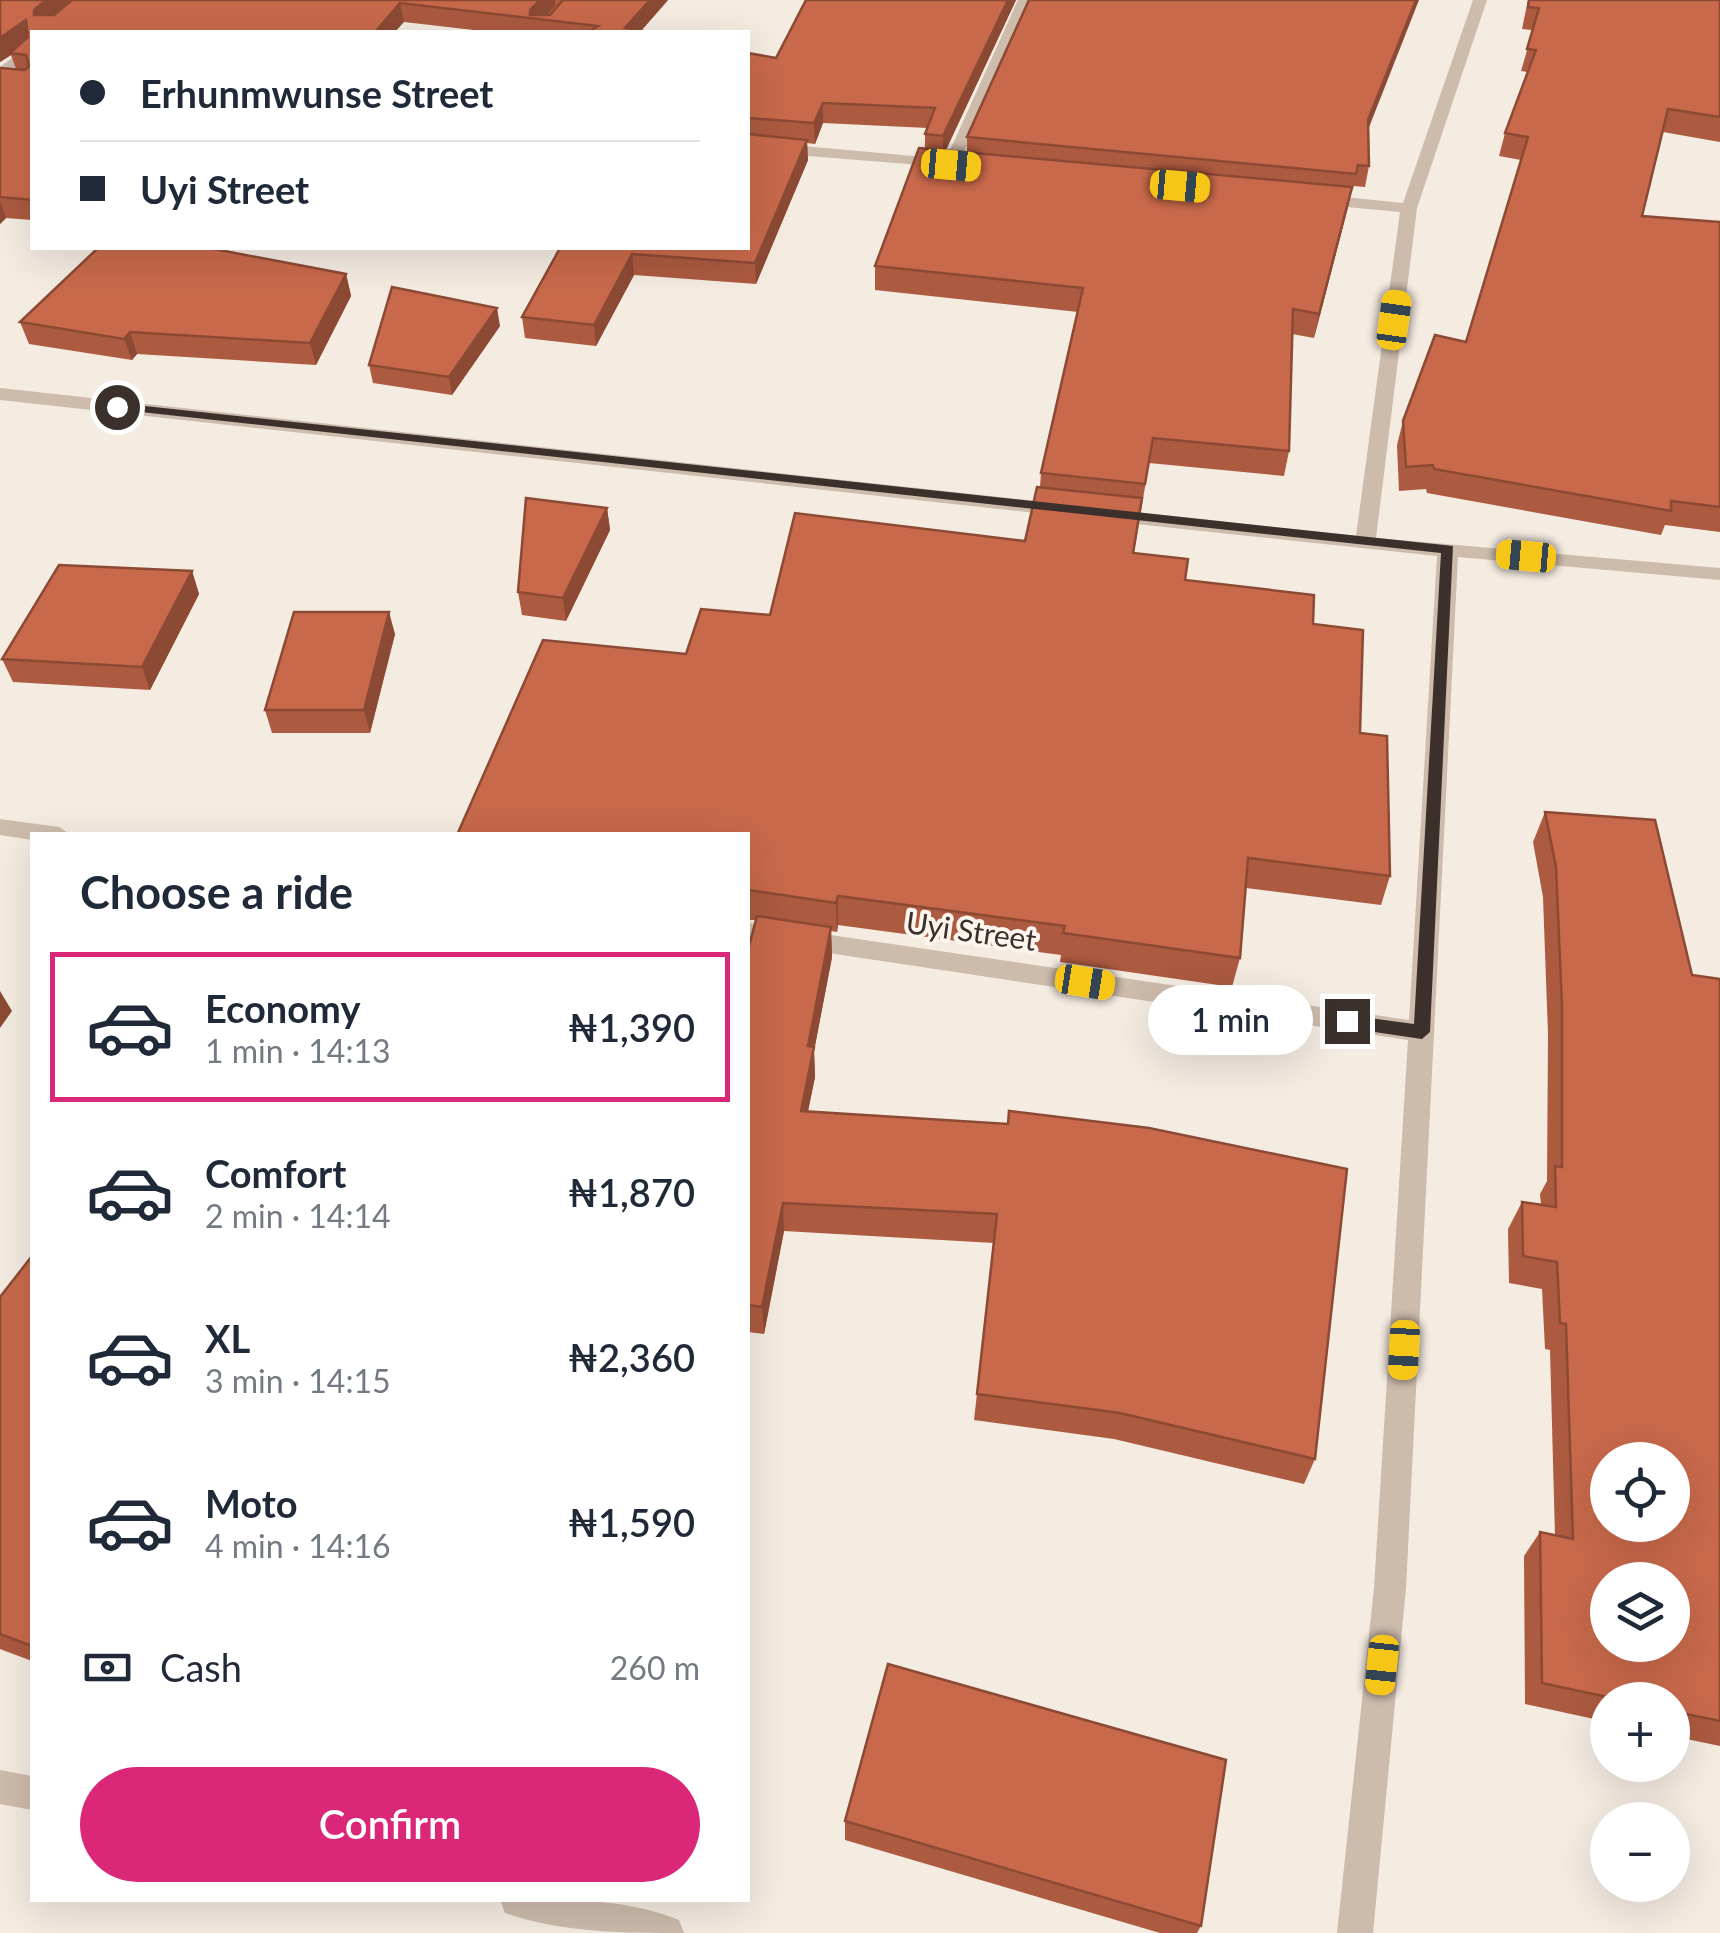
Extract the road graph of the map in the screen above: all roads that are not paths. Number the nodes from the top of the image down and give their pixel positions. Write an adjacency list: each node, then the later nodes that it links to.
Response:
1 (1025, 0): 6 (street)
2 (1480, 0): 9 (street)
3 (30, 49): 4 (street)
4 (5, 78)
5 (750, 146): 6 (street)
6 (951, 165): 7 (street)
7 (971, 166)
8 (1289, 196): 9 (street)
9 (1408, 208): 11 (street)
10 (0, 394): 11 (street)
11 (1365, 543): 12 (street)
12 (1448, 549): 13 (street); 17 (street)
13 (1720, 574)
14 (0, 828): 15 (street)
15 (34, 832)
16 (750, 932): 17 (street, Uyi Street)
17 (1422, 1032): 22 (street)
18 (0, 1787): 19 (street)
19 (30, 1793)
20 (527, 1902): 21 (street)
21 (666, 1933)
22 (1355, 1933)

